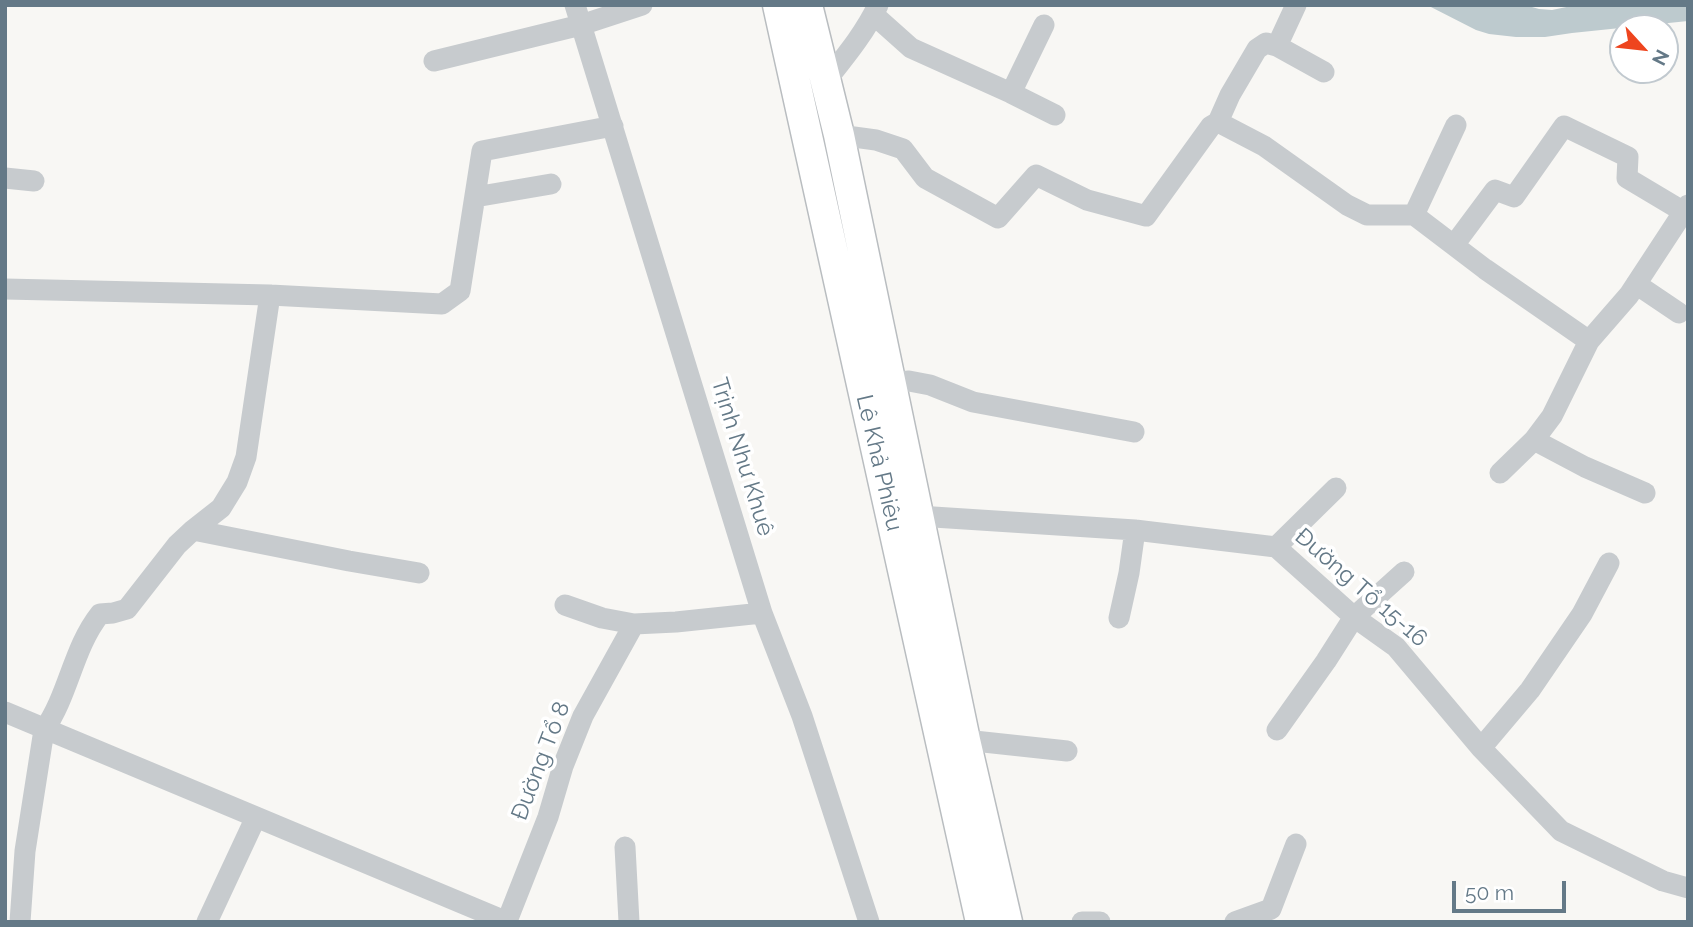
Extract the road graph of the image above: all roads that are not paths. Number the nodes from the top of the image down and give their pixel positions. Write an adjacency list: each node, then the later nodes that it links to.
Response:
1 (642, 5): 6 (street)
2 (778, 5): 63 (highway, Lê Khả Phiêu)
3 (807, 5): 11 (highway, Lê Khả Phiêu)
4 (1296, 5): 8 (street)
5 (876, 10): 11 (street); 12 (street)
6 (578, 15): 9 (street); 16 (street, Trịnh Như Khuê)
7 (1044, 25): 12 (street)
8 (1277, 46): 10 (street); 14 (street)
9 (434, 61)
10 (1324, 72)
11 (825, 82): 17 (highway, Lê Khả Phiêu)
12 (1011, 93): 13 (street)
13 (1055, 115)
14 (1219, 122): 17 (street); 23 (street)
15 (1456, 125): 23 (street)
16 (613, 126): 21 (street); 44 (street, Trịnh Như Khuê)
17 (839, 135): 30 (highway, Lê Khả Phiêu)
18 (5, 178): 19 (street)
19 (34, 181)
20 (551, 184): 21 (street)
21 (475, 197): 27 (street)
22 (1686, 208): 24 (street); 25 (street)
23 (1414, 215): 24 (street)
24 (1454, 245): 29 (street)
25 (1636, 285): 28 (street); 29 (street)
26 (5, 289): 27 (street)
27 (270, 295): 37 (street)
28 (1679, 313)
29 (1589, 341): 32 (street)
30 (891, 383): 31 (street); 36 (highway, Lê Khả Phiêu)
31 (1134, 432)
32 (1534, 440): 33 (street); 35 (street)
33 (1500, 473)
34 (1336, 488): 39 (street)
35 (1645, 493)
36 (918, 516): 38 (street, Đường Tổ 15-16); 51 (highway, Lê Khả Phiêu)
37 (193, 530): 42 (street); 49 (street)
38 (1135, 530): 39 (street, Đường Tổ 15-16); 46 (street)
39 (1276, 547): 45 (street, Đường Tổ 15-16)
40 (1609, 563): 52 (street)
41 (1404, 572): 45 (street)
42 (419, 573)
43 (565, 605): 47 (street)
44 (762, 613): 47 (street); 62 (street, Trịnh Như Khuê)
45 (1353, 617): 50 (street); 52 (street, Đường Tổ 15-16)
46 (1119, 618)
47 (634, 624): 60 (street, Đường Tổ 8)
48 (5, 712): 49 (street)
49 (44, 730): 54 (street); 58 (street)
50 (1277, 730)
51 (965, 740): 53 (street); 64 (highway, Lê Khả Phiêu)
52 (1481, 748): 57 (street, Đường Tổ 15-16)
53 (1067, 751)
54 (256, 817): 59 (street); 60 (street)
55 (1296, 844): 67 (street)
56 (625, 847): 61 (street)
57 (1688, 888)
58 (20, 922)
59 (207, 922)
60 (507, 922)
61 (629, 922)
62 (869, 922)
63 (981, 922)
64 (1007, 922)
65 (1082, 922): 66 (street)
66 (1100, 922)
67 (1235, 922)

